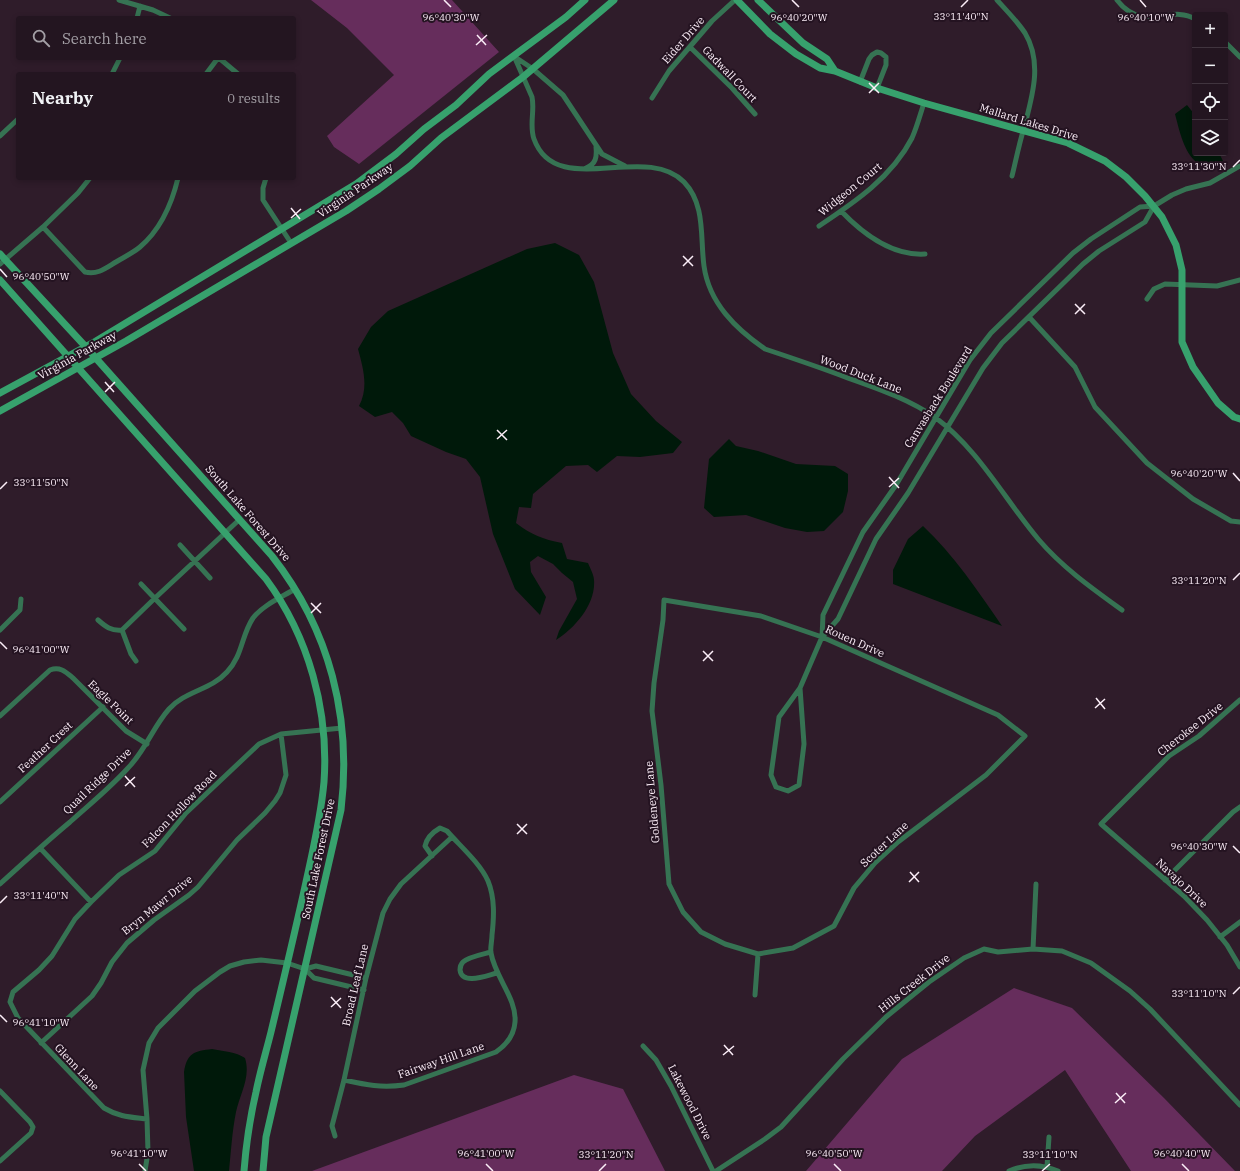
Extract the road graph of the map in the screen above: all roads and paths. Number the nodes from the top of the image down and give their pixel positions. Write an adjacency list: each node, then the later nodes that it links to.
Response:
1 (119, 0): 8 (street)
2 (585, 0): 14 (main road, Virginia Parkway)
3 (614, 0): 19 (main road, Virginia Parkway)
4 (736, 0): 13 (street, Eider Drive); 20 (main road, Mallard Lakes Drive)
5 (758, 0): 20 (main road, Mallard Lakes Drive)
6 (997, 0): 31 (street)
7 (1117, 0): 11 (street)
8 (140, 6): 9 (street); 10 (street)
9 (138, 16)
10 (166, 16)
11 (1192, 17)
12 (1228, 45): 15 (street)
13 (690, 47): 27 (street, Eider Drive); 29 (street, Gadwall Court)
14 (514, 56): 19 (street, Wood Duck Lane); 24 (street, Wood Duck Lane); 45 (main road, Virginia Parkway)
15 (1240, 57)
16 (119, 60): 21 (street)
17 (216, 60): 22 (street)
18 (220, 60): 23 (street)
19 (533, 69): 24 (main road, Virginia Parkway); 33 (street, Wood Duck Lane)
20 (835, 71): 25 (main road, Mallard Lakes Drive)
21 (113, 72)
22 (208, 72)
23 (236, 72)
24 (524, 77): 36 (street, Wood Duck Lane); 46 (main road, Virginia Parkway)
25 (860, 82): 26 (main road, Mallard Lakes Drive); 26 (street)
26 (877, 88): 28 (main road, Mallard Lakes Drive)
27 (652, 98)
28 (924, 103): 31 (main road, Mallard Lakes Drive); 42 (street, Widgeon Court)
29 (755, 114)
30 (16, 121): 32 (street)
31 (1023, 130): 37 (street); 41 (main road, Mallard Lakes Drive)
32 (0, 136)
33 (596, 147): 34 (street, Wood Duck Lane); 36 (street)
34 (626, 166): 36 (street, Wood Duck Lane); 61 (street, Wood Duck Lane)
35 (1240, 166): 41 (street, Canvasback Boulevard)
36 (583, 169)
37 (1012, 176)
38 (88, 180): 44 (street)
39 (177, 180): 44 (street)
40 (265, 180): 45 (street)
41 (1154, 206): 52 (main road, Mallard Lakes Drive); 54 (street, Canvasback Boulevard); 61 (street, Canvasback Boulevard)
42 (841, 211): 43 (street, Widgeon Court); 48 (street)
43 (819, 226)
44 (42, 227): 49 (street)
45 (282, 229): 46 (street); 55 (main road, Virginia Parkway)
46 (291, 243): 57 (main road, Virginia Parkway)
47 (0, 254): 49 (main road, South Lake Forest Drive)
48 (925, 254)
49 (3, 262): 55 (main road, South Lake Forest Drive)
50 (0, 280): 56 (main road, South Lake Forest Drive)
51 (1240, 280): 52 (street)
52 (1181, 286): 53 (street); 62 (main road, Mallard Lakes Drive)
53 (1147, 299)
54 (1029, 317): 63 (street, Canvasback Boulevard); 65 (street)
55 (86, 346): 56 (main road, Virginia Parkway); 57 (main road, South Lake Forest Drive)
56 (68, 356): 58 (main road, South Lake Forest Drive); 59 (main road, Virginia Parkway)
57 (95, 358): 58 (main road, Virginia Parkway); 64 (main road, South Lake Forest Drive)
58 (78, 367): 60 (main road, Virginia Parkway); 66 (main road, South Lake Forest Drive)
59 (0, 393)
60 (0, 411)
61 (936, 418): 63 (street, Wood Duck Lane); 81 (street, Canvasback Boulevard)
62 (1240, 419)
63 (947, 428): 76 (street, Wood Duck Lane); 81 (street, Canvasback Boulevard)
64 (240, 519): 66 (street); 71 (main road, South Lake Forest Drive)
65 (1240, 522)
66 (225, 533): 68 (street); 72 (main road, South Lake Forest Drive)
67 (180, 546): 68 (street)
68 (195, 562): 69 (street); 74 (street)
69 (210, 578)
70 (141, 584): 74 (street)
71 (295, 589): 72 (street, Quail Ridge Drive); 87 (main road, South Lake Forest Drive)
72 (279, 598): 88 (main road, South Lake Forest Drive); 91 (street, Quail Ridge Drive)
73 (21, 599): 79 (street)
74 (154, 599): 78 (street); 80 (street)
75 (664, 600): 81 (street, Rouen Drive); 106 (street, Goldeneye Lane)
76 (1122, 610)
77 (98, 620): 80 (street)
78 (184, 629)
79 (0, 630)
80 (122, 630): 82 (street)
81 (822, 637): 83 (street, Canvasback Boulevard); 90 (street, Rouen Drive)
82 (136, 661)
83 (800, 688): 83 (street, Canvasback Boulevard)
84 (1240, 700): 94 (street, Cherokee Drive)
85 (103, 707): 86 (street, Eagle Point); 91 (street, Eagle Point); 92 (street, Feather Crest)
86 (0, 716)
87 (342, 728): 88 (street, Falcon Hollow Road); 109 (main road, South Lake Forest Drive)
88 (323, 730): 89 (street, Falcon Hollow Road); 107 (main road, South Lake Forest Drive)
89 (281, 734): 101 (street, Falcon Hollow Road); 115 (street, Bryn Mawr Drive)
90 (1025, 736): 106 (street, Scoter Lane)
91 (147, 744): 96 (street, Quail Ridge Drive)
92 (0, 802)
93 (1240, 807): 98 (street)
94 (1101, 824): 98 (street, Navajo Drive)
95 (452, 837): 97 (street, Broad Leaf Lane); 97 (street); 105 (street)
96 (40, 848): 99 (street, Quail Ridge Drive); 101 (street)
97 (432, 856): 111 (street, Broad Leaf Lane)
98 (1164, 880): 103 (street, Navajo Drive)
99 (0, 884)
100 (1036, 884): 104 (street)
101 (91, 902): 114 (street, Falcon Hollow Road)
102 (1240, 922): 103 (street)
103 (1220, 938): 108 (street, Navajo Drive)
104 (1033, 949): 119 (street, Hills Creek Drive); 128 (street, Hills Creek Drive)
105 (491, 952): 110 (street); 110 (street)
106 (758, 954): 113 (street)
107 (287, 963): 109 (street); 120 (street); 126 (main road, South Lake Forest Drive)
108 (1240, 967)
109 (304, 969): 111 (street); 112 (street); 127 (main road, South Lake Forest Drive)
110 (497, 972): 117 (street, Fairway Hill Lane)
111 (366, 978): 112 (street, Broad Leaf Lane)
112 (364, 990): 117 (street, Broad Leaf Lane)
113 (755, 995)
114 (10, 1002): 115 (street, Glenn Lane)
115 (41, 1043): 120 (street, Glenn Lane)
116 (643, 1046): 128 (street, Lakewood Drive)
117 (344, 1080): 121 (street, Broad Leaf Lane)
118 (0, 1091): 123 (street)
119 (1240, 1106)
120 (147, 1119): 125 (street)
121 (335, 1136)
122 (1049, 1137): 124 (street)
123 (0, 1161)
124 (1047, 1167): 129 (street); 130 (street)
125 (145, 1171)
126 (244, 1171)
127 (263, 1171)
128 (715, 1171)
129 (1009, 1171)
130 (1058, 1171)

